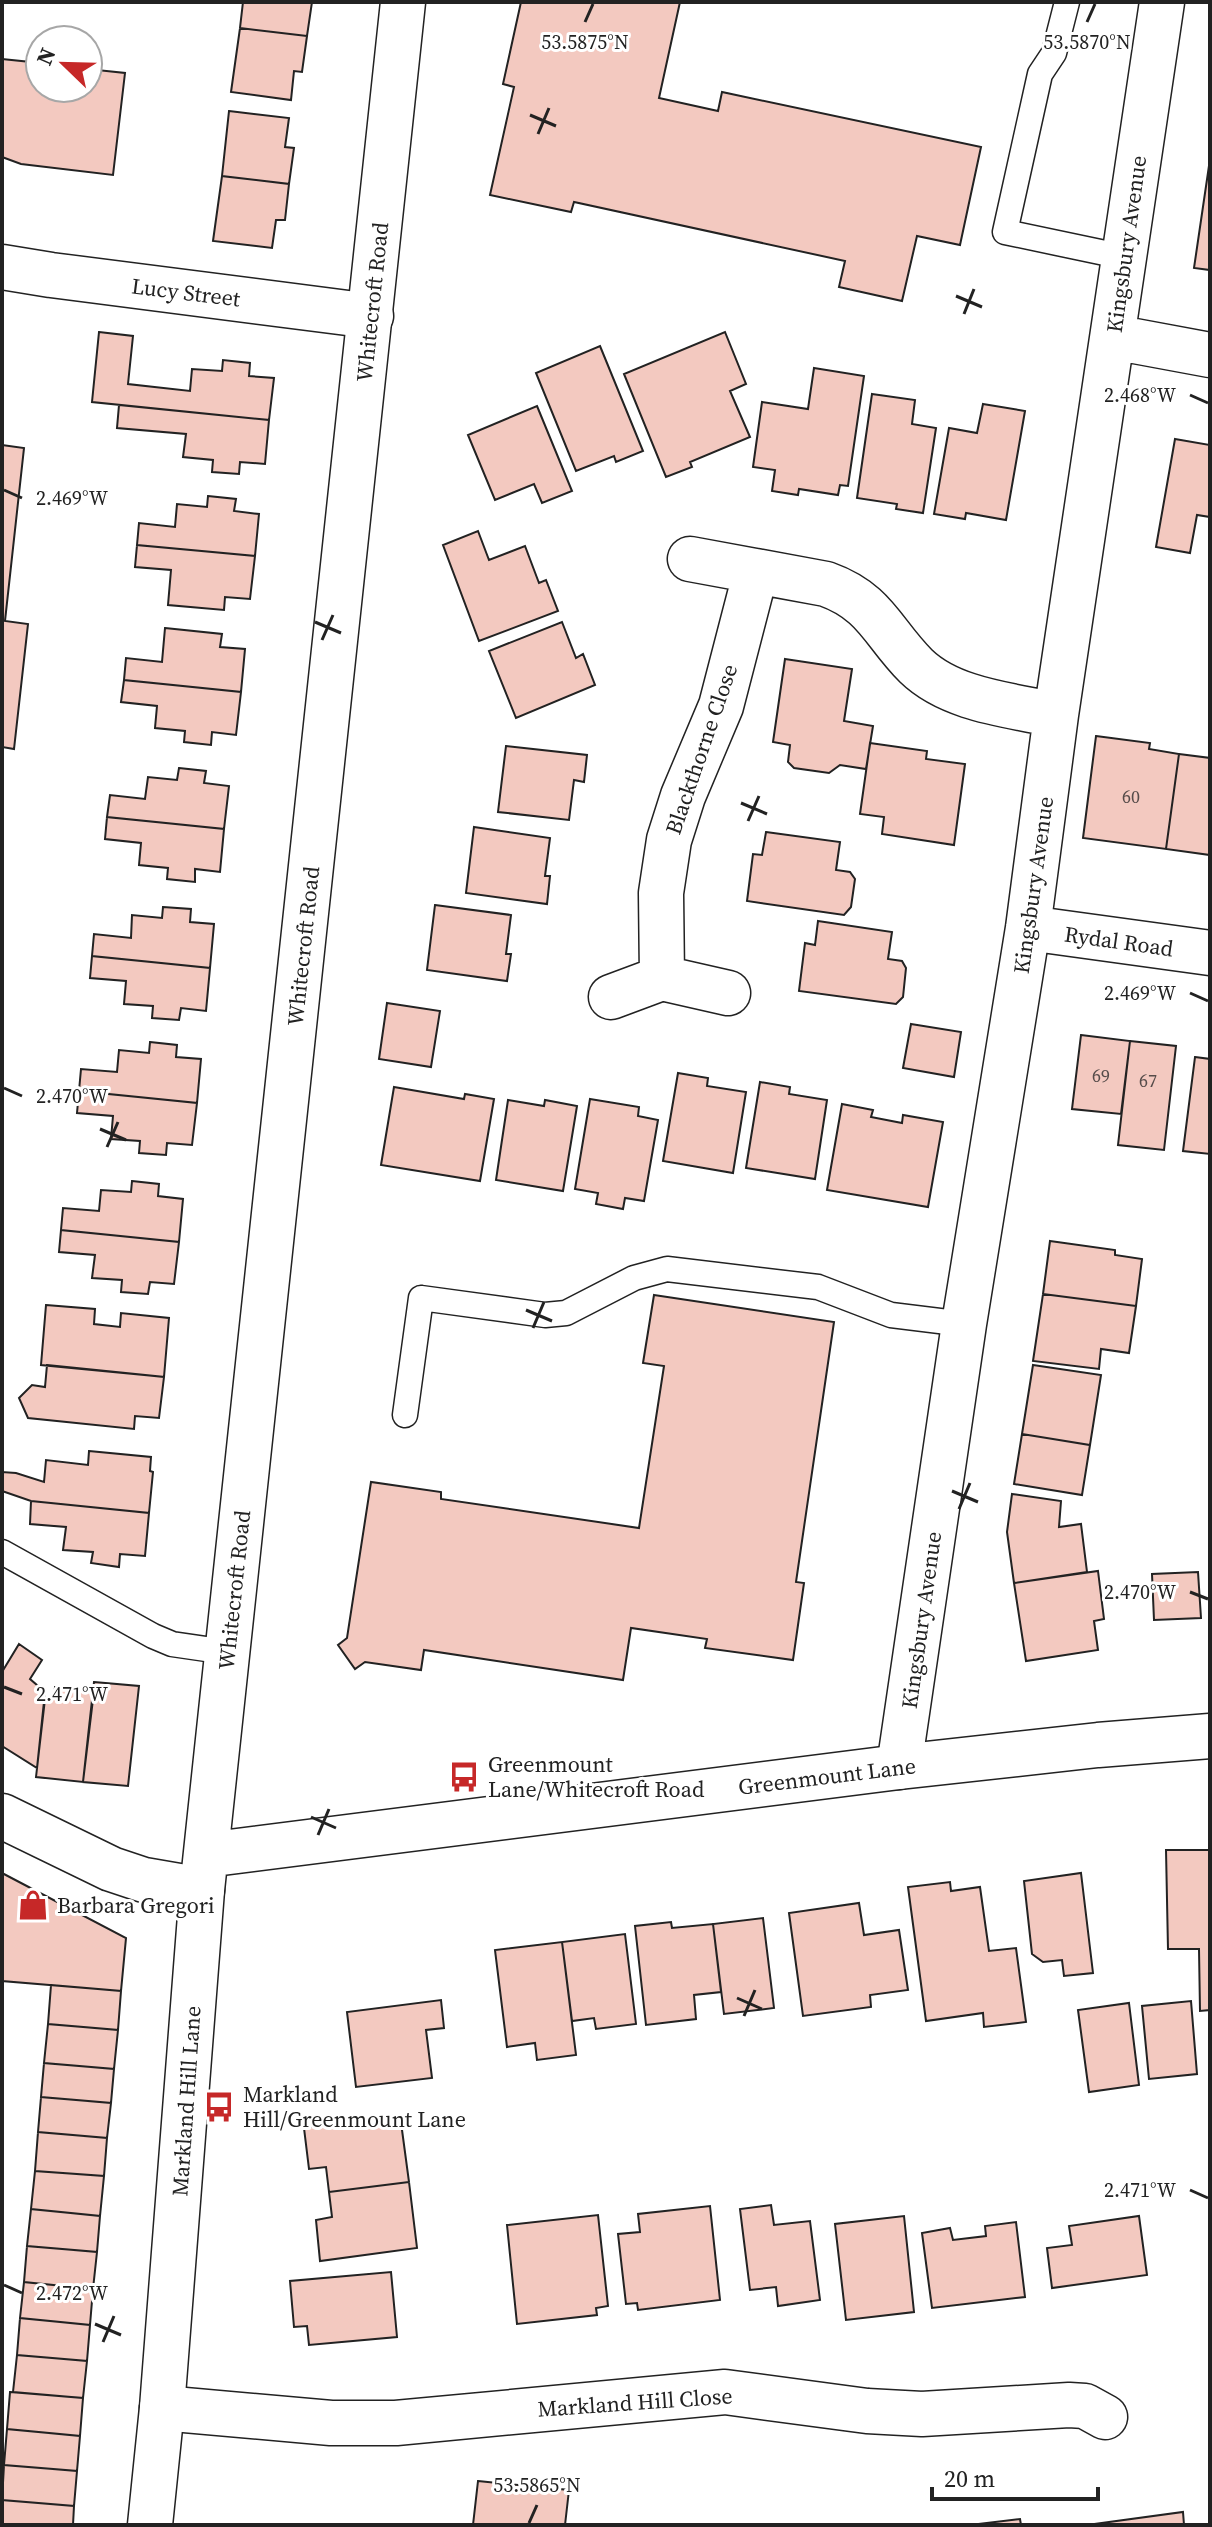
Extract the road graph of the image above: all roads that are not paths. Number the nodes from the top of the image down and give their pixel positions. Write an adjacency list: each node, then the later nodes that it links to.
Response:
1 (403, 2): 6 (street, Whitecroft Road)
2 (1067, 2): 4 (lane)
3 (1162, 2): 4 (street, Kingsbury Avenue)
4 (1124, 257): 7 (street, Kingsbury Avenue)
5 (2, 267): 6 (street, Lucy Street)
6 (371, 316): 20 (street, Whitecroft Road)
7 (1113, 337): 8 (street); 11 (street, Kingsbury Avenue)
8 (1210, 355)
9 (690, 559): 10 (street)
10 (756, 571): 11 (street); 14 (street, Blackthorne Close)
11 (1056, 715): 12 (street, Kingsbury Avenue)
12 (1028, 928): 13 (street, Rydal Road); 17 (street, Kingsbury Avenue)
13 (1210, 953)
14 (662, 978): 15 (street); 16 (street)
15 (728, 993)
16 (611, 997)
17 (964, 1324): 18 (lane); 22 (street, Kingsbury Avenue)
18 (405, 1415)
19 (2, 1552): 20 (lane)
20 (227, 1652): 24 (street, Whitecroft Road)
21 (1210, 1736): 22 (street, Greenmount Lane)
22 (899, 1767): 24 (street, Greenmount Lane)
23 (2, 1816): 24 (street)
24 (204, 1873): 25 (street, Markland Hill Lane)
25 (162, 2408): 26 (street, Markland Hill Close); 27 (street, Markland Hill Lane)
26 (1105, 2417)
27 (150, 2525)

